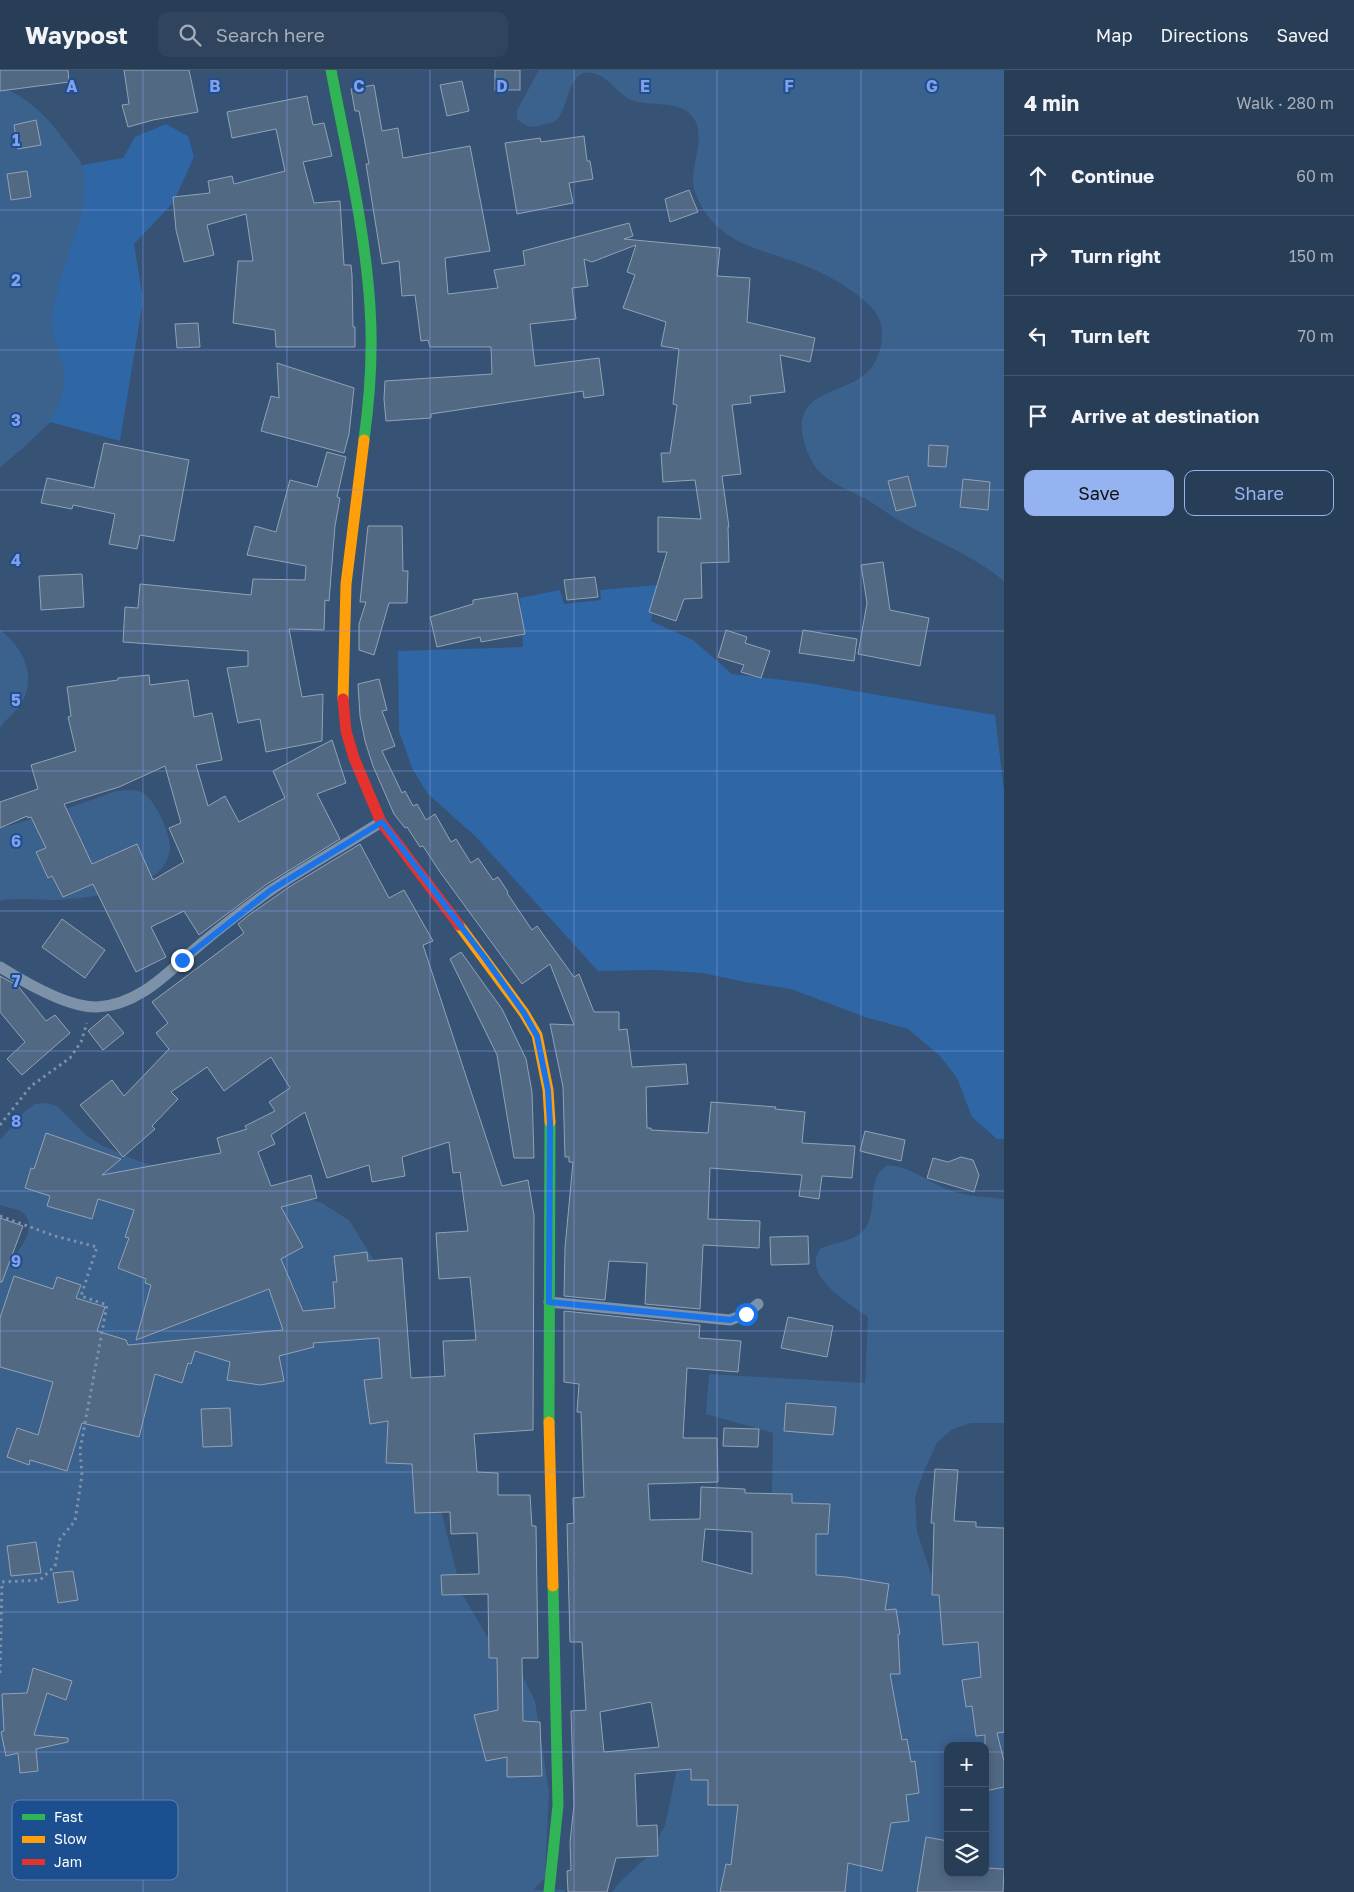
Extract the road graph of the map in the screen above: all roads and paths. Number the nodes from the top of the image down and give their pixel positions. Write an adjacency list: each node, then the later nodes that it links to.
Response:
1 (331, 70): 2 (street)
2 (382, 822): 4 (lane); 7 (street)
3 (0, 967): 4 (lane)
4 (96, 1007): 5 (path)
5 (0, 1125)
6 (0, 1216): 9 (path)
7 (549, 1302): 8 (lane); 10 (street)
8 (758, 1304)
9 (0, 1673)
10 (549, 1892)

